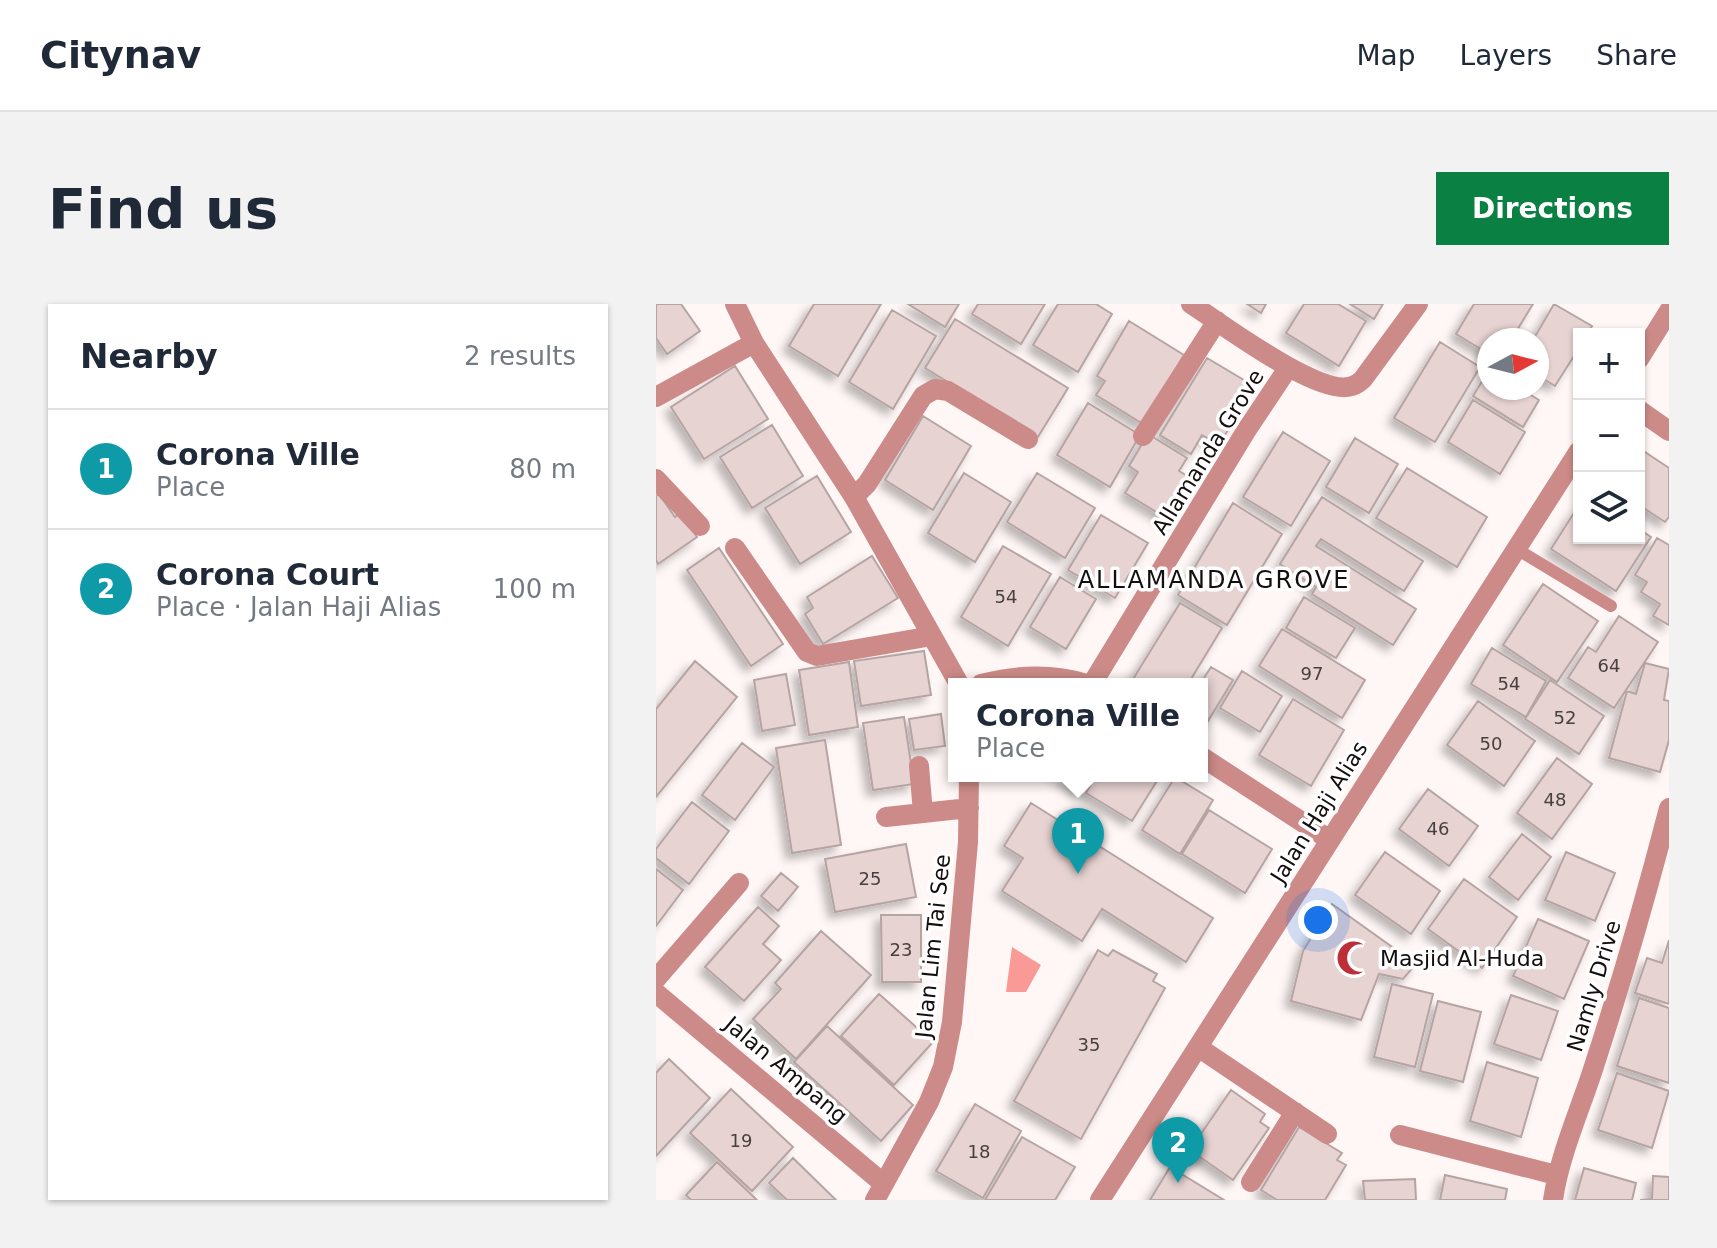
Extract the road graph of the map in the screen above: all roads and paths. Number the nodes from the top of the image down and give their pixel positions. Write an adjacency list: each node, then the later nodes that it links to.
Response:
1 (735, 304): 6 (street)
2 (1191, 304): 5 (street)
3 (1418, 304): 8 (street)
4 (1669, 311): 7 (street)
5 (1217, 321): 8 (street); 12 (street)
6 (754, 343): 9 (street); 16 (street)
7 (1645, 349)
8 (1288, 368): 25 (street, Allamanda Grove)
9 (656, 397)
10 (1645, 414): 11 (street)
11 (1669, 431)
12 (1143, 436)
13 (1028, 439): 16 (street)
14 (1573, 460): 19 (street, Jalan Haji Alias)
15 (656, 479): 17 (street)
16 (854, 497): 21 (street)
17 (700, 526)
18 (735, 548): 21 (street)
19 (1515, 548): 20 (lane); 33 (street, Jalan Haji Alias)
20 (1611, 606)
21 (932, 636): 22 (street)
22 (956, 678)
23 (1014, 678): 24 (street, Allamanda Grove)
24 (1069, 678)
25 (1094, 678)
26 (1208, 761): 33 (street)
27 (919, 766): 31 (street)
28 (969, 782): 29 (street, Jalan Lim Tai See)
29 (969, 808): 31 (street); 43 (street, Jalan Lim Tai See)
30 (1669, 808): 41 (street, Namly Drive)
31 (923, 813): 32 (street)
32 (886, 817)
33 (1330, 840): 37 (street, Jalan Haji Alias)
34 (739, 883): 35 (street)
35 (656, 979)
36 (656, 993): 43 (street, Jalan Ampang)
37 (1198, 1047): 38 (street); 44 (street, Jalan Haji Alias)
38 (1295, 1112): 39 (street); 42 (street)
39 (1327, 1134)
40 (1400, 1135): 41 (street)
41 (1556, 1175): 45 (street, Namly Drive)
42 (1251, 1182)
43 (880, 1192)
44 (1100, 1200)
45 (1553, 1200)

